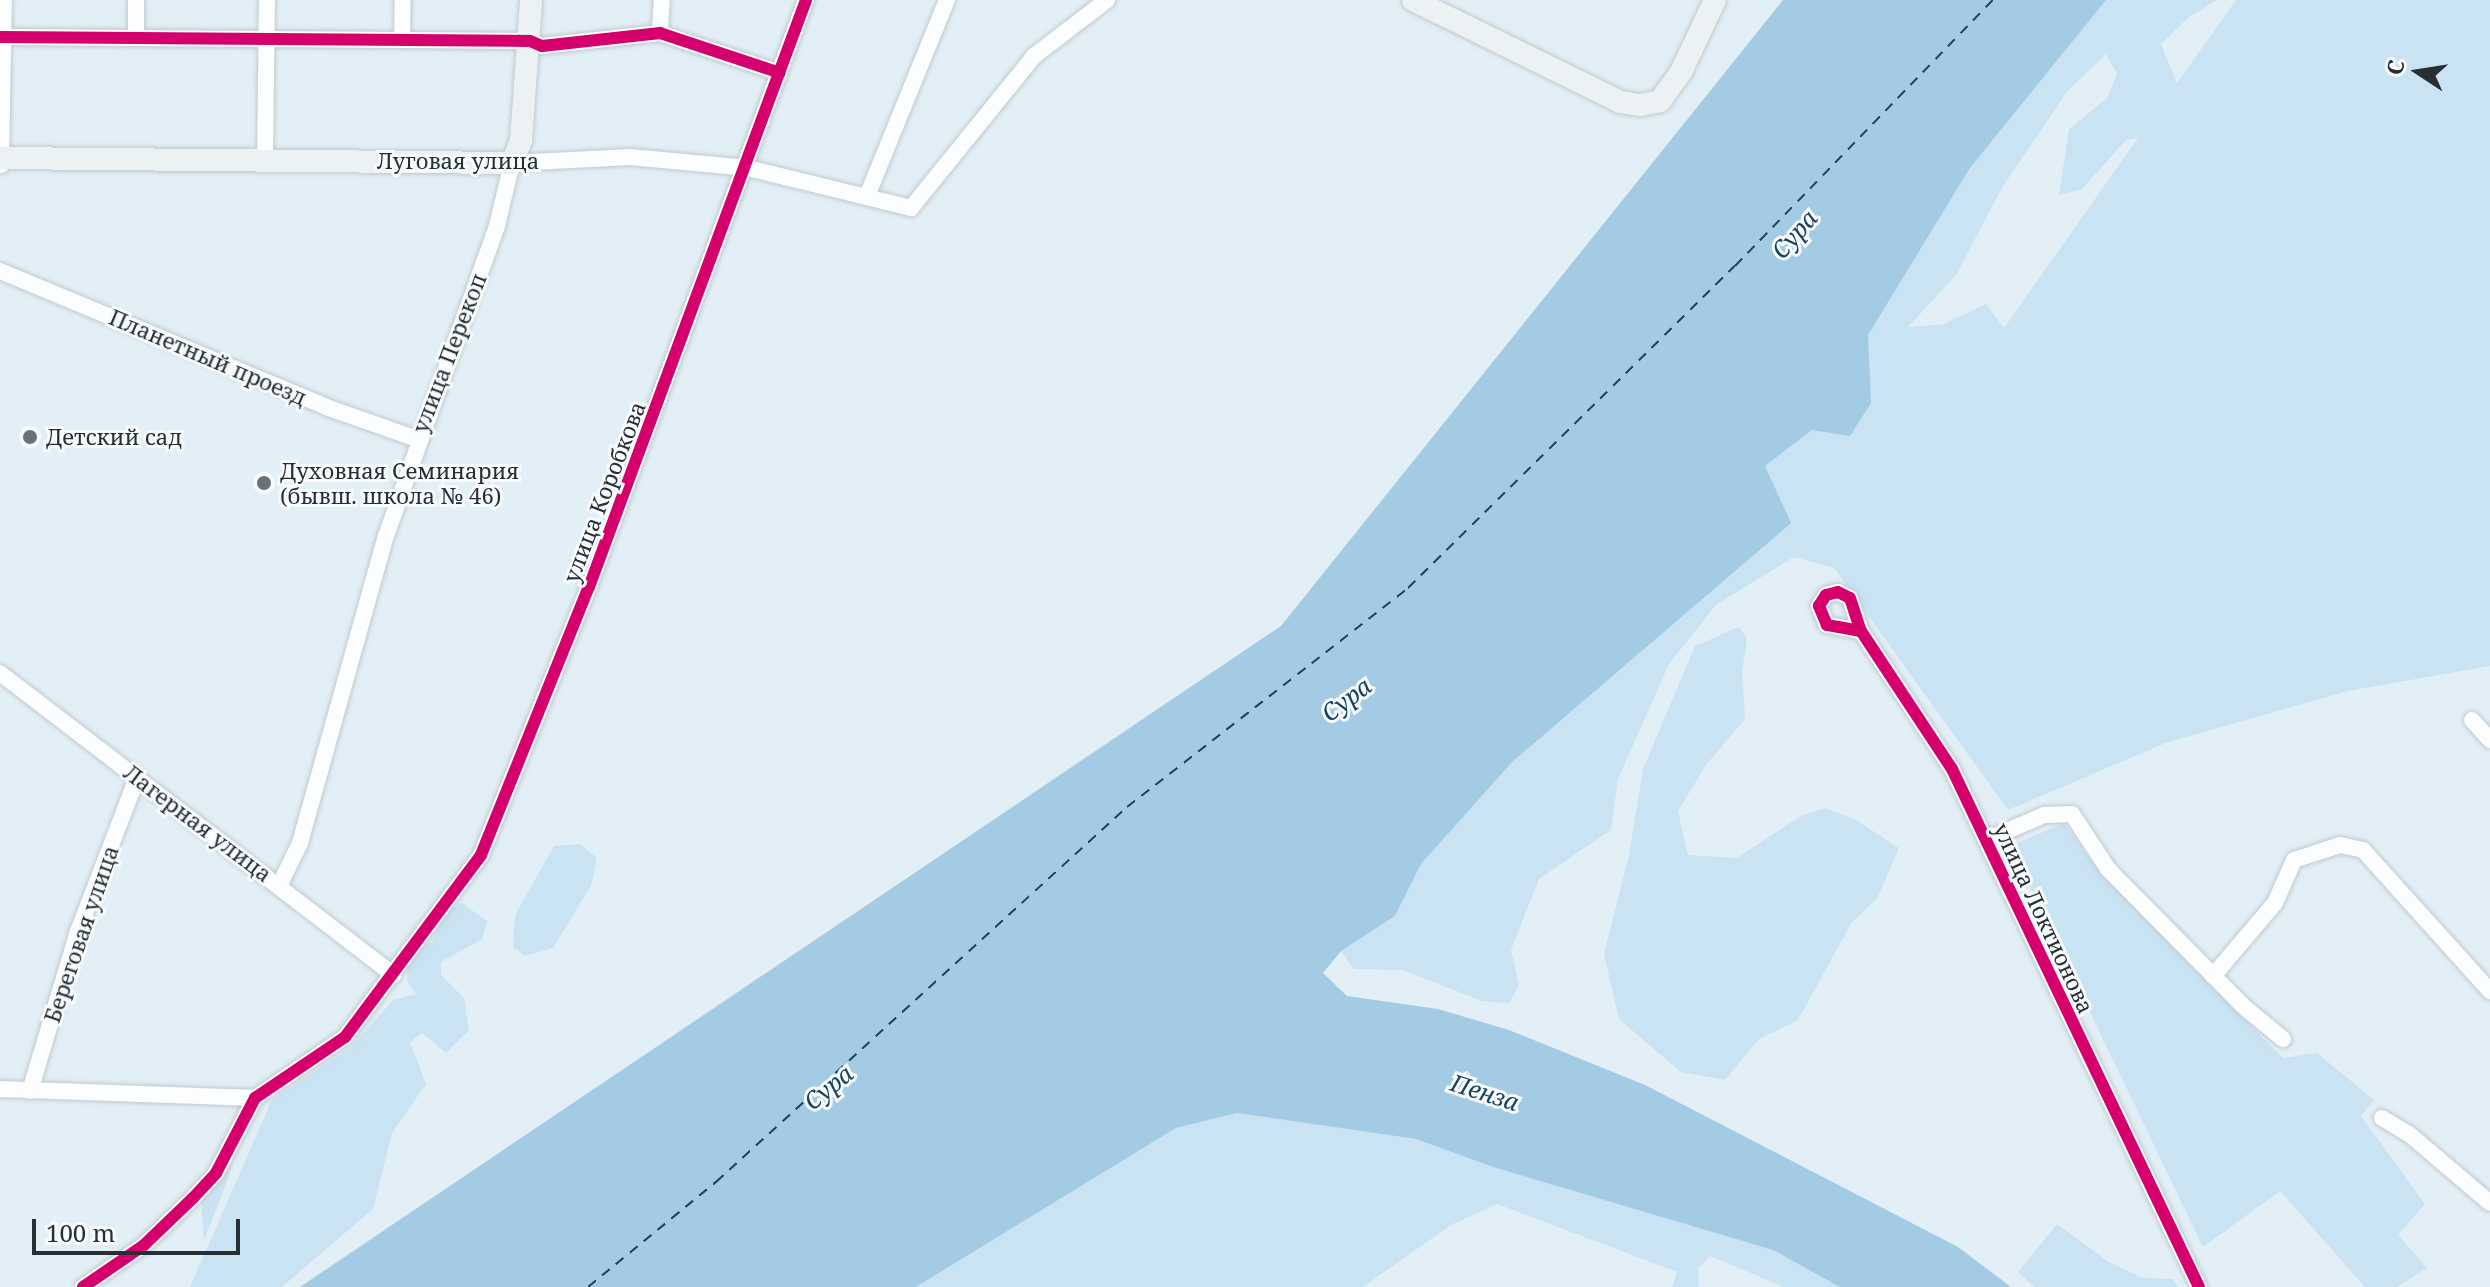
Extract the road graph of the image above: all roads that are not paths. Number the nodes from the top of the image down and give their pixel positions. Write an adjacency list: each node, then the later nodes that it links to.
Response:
1 (4, 0): 13 (street)
2 (136, 0): 14 (street)
3 (267, 0): 15 (street)
4 (403, 0): 16 (street)
5 (531, 0): 17 (main road, улица Перекоп)
6 (662, 0): 12 (street)
7 (806, 0): 18 (street, улица Коробкова)
8 (947, 0): 23 (street)
9 (1107, 0): 23 (street, Луговая улица)
10 (1413, 0): 11 (main road)
11 (1715, 0)
12 (660, 33): 17 (street); 18 (street)
13 (2, 37): 14 (street); 19 (street)
14 (136, 38): 15 (street)
15 (266, 39): 16 (street); 20 (street)
16 (402, 39): 17 (street)
17 (530, 41): 21 (main road, улица Перекоп)
18 (780, 73): 22 (street, улица Коробкова)
19 (1, 161): 20 (main road, Луговая улица)
20 (265, 161): 21 (main road, Луговая улица)
21 (512, 163): 22 (street, Луговая улица); 25 (street, улица Перекоп)
22 (748, 168): 23 (street, Луговая улица); 33 (street, улица Коробкова)
23 (867, 196)
24 (0, 271): 25 (street, Планетный проезд)
25 (417, 439): 32 (street, улица Перекоп)
26 (1861, 631): 26 (street, улица Локтионова); 31 (street, улица Локтионова)
27 (0, 673): 30 (street, Лагерная улица)
28 (2472, 720): 29 (street)
29 (2490, 740)
30 (137, 778): 32 (street, Лагерная улица); 38 (street, Береговая улица)
31 (1986, 840): 34 (street); 43 (street, улица Локтионова)
32 (280, 884): 33 (street, Лагерная улица)
33 (394, 975): 39 (street, улица Коробкова)
34 (2213, 976): 35 (street); 36 (street)
35 (2490, 991)
36 (2283, 1039)
37 (0, 1089): 38 (street)
38 (30, 1091): 39 (street)
39 (255, 1098): 42 (street)
40 (2382, 1118): 41 (street)
41 (2490, 1203)
42 (83, 1287)
43 (2199, 1287)

